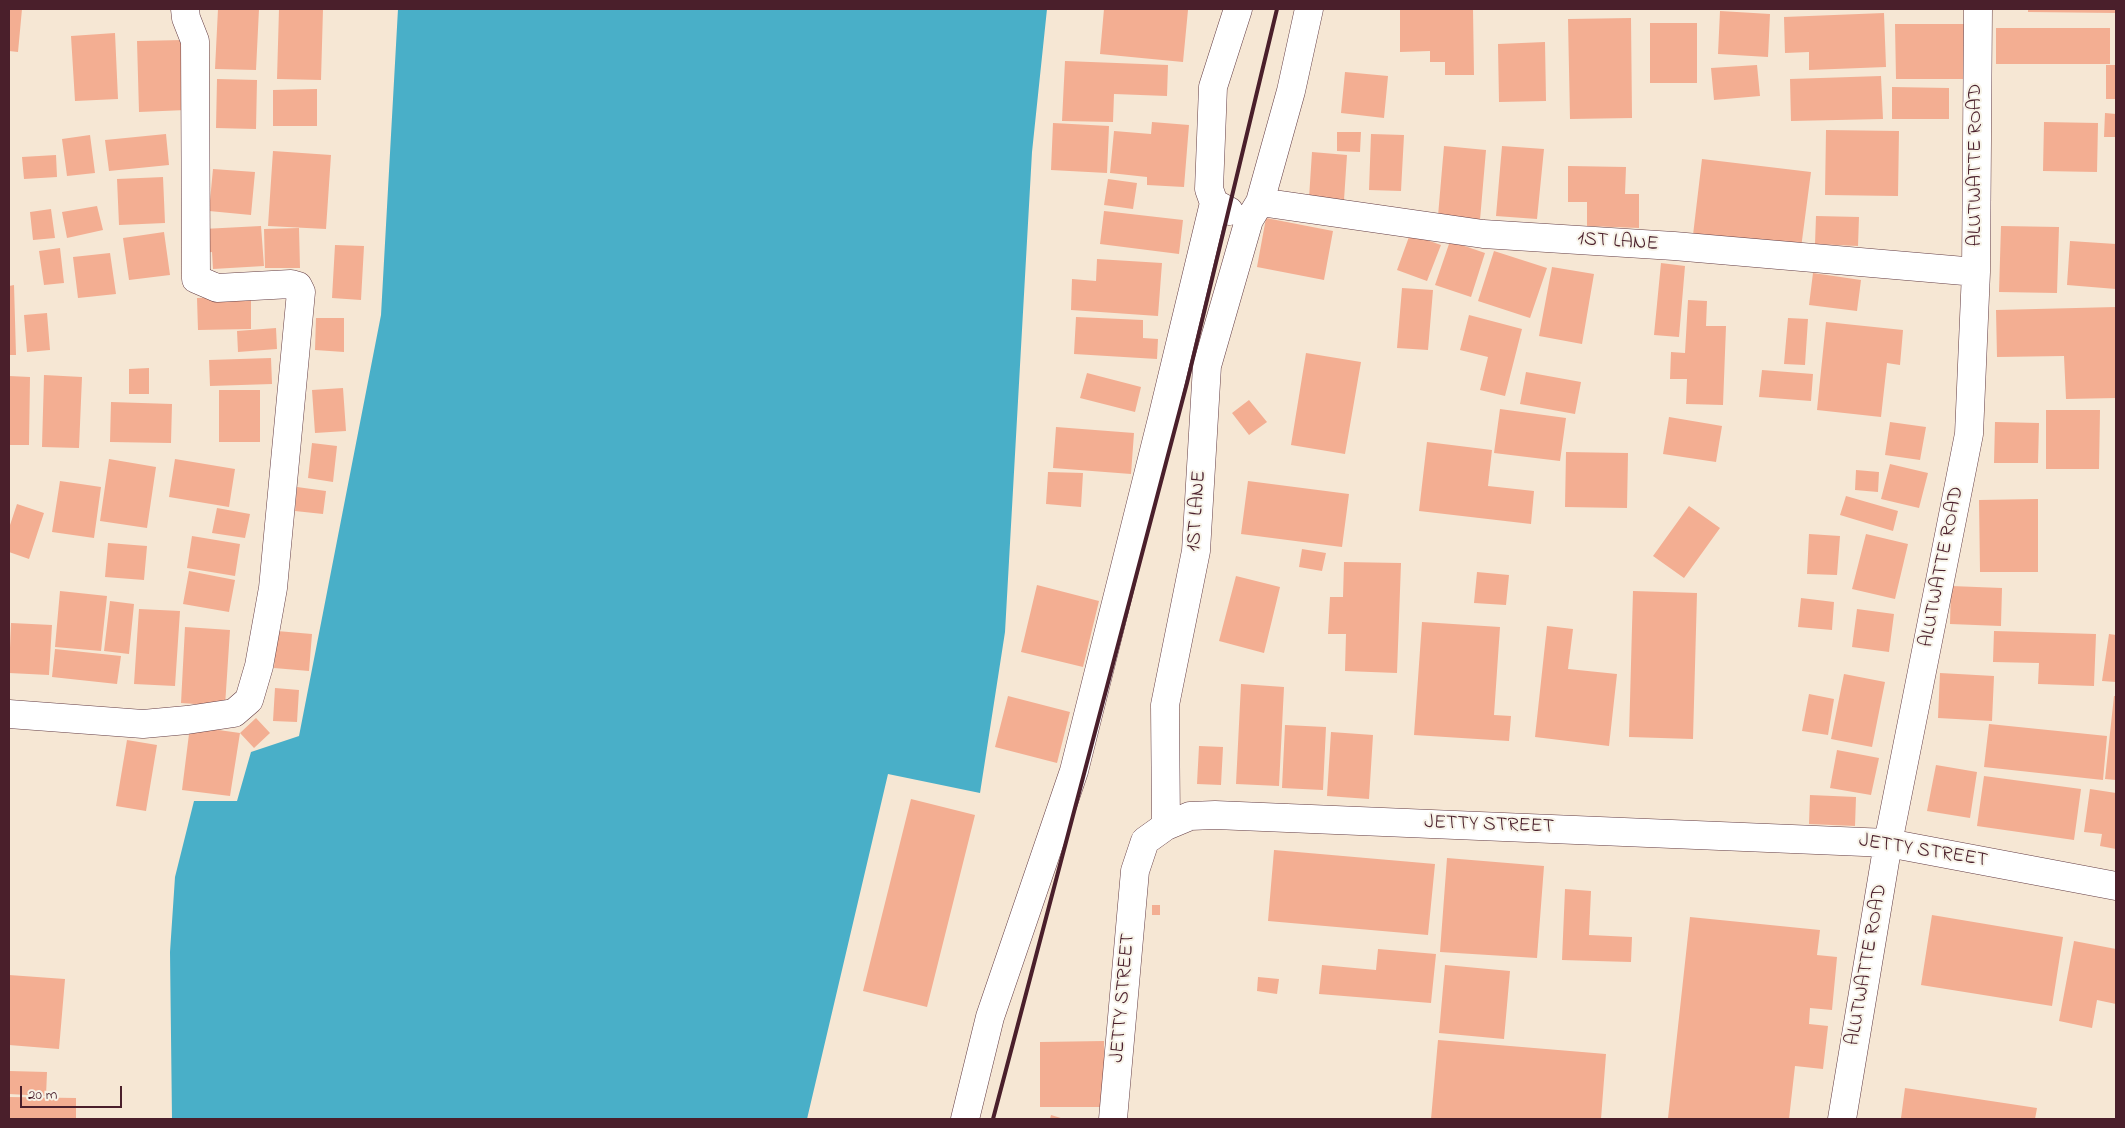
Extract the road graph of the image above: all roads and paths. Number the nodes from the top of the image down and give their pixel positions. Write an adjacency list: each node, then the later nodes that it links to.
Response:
1 (185, 9): 8 (street)
2 (1238, 9): 5 (street)
3 (1309, 9): 6 (street, 1ST LANE)
4 (1978, 9): 7 (street, ALUTWATTE ROAD)
5 (1214, 203): 6 (street); 12 (street)
6 (1255, 211): 7 (street, 1ST LANE); 9 (street, 1ST LANE)
7 (1976, 272): 10 (street, ALUTWATTE ROAD)
8 (9, 714)
9 (1166, 826): 10 (street, JETTY STREET); 13 (street, JETTY STREET)
10 (1888, 843): 11 (street, JETTY STREET); 14 (street, ALUTWATTE ROAD)
11 (2116, 886)
12 (965, 1119)
13 (1113, 1119)
14 (1842, 1119)

